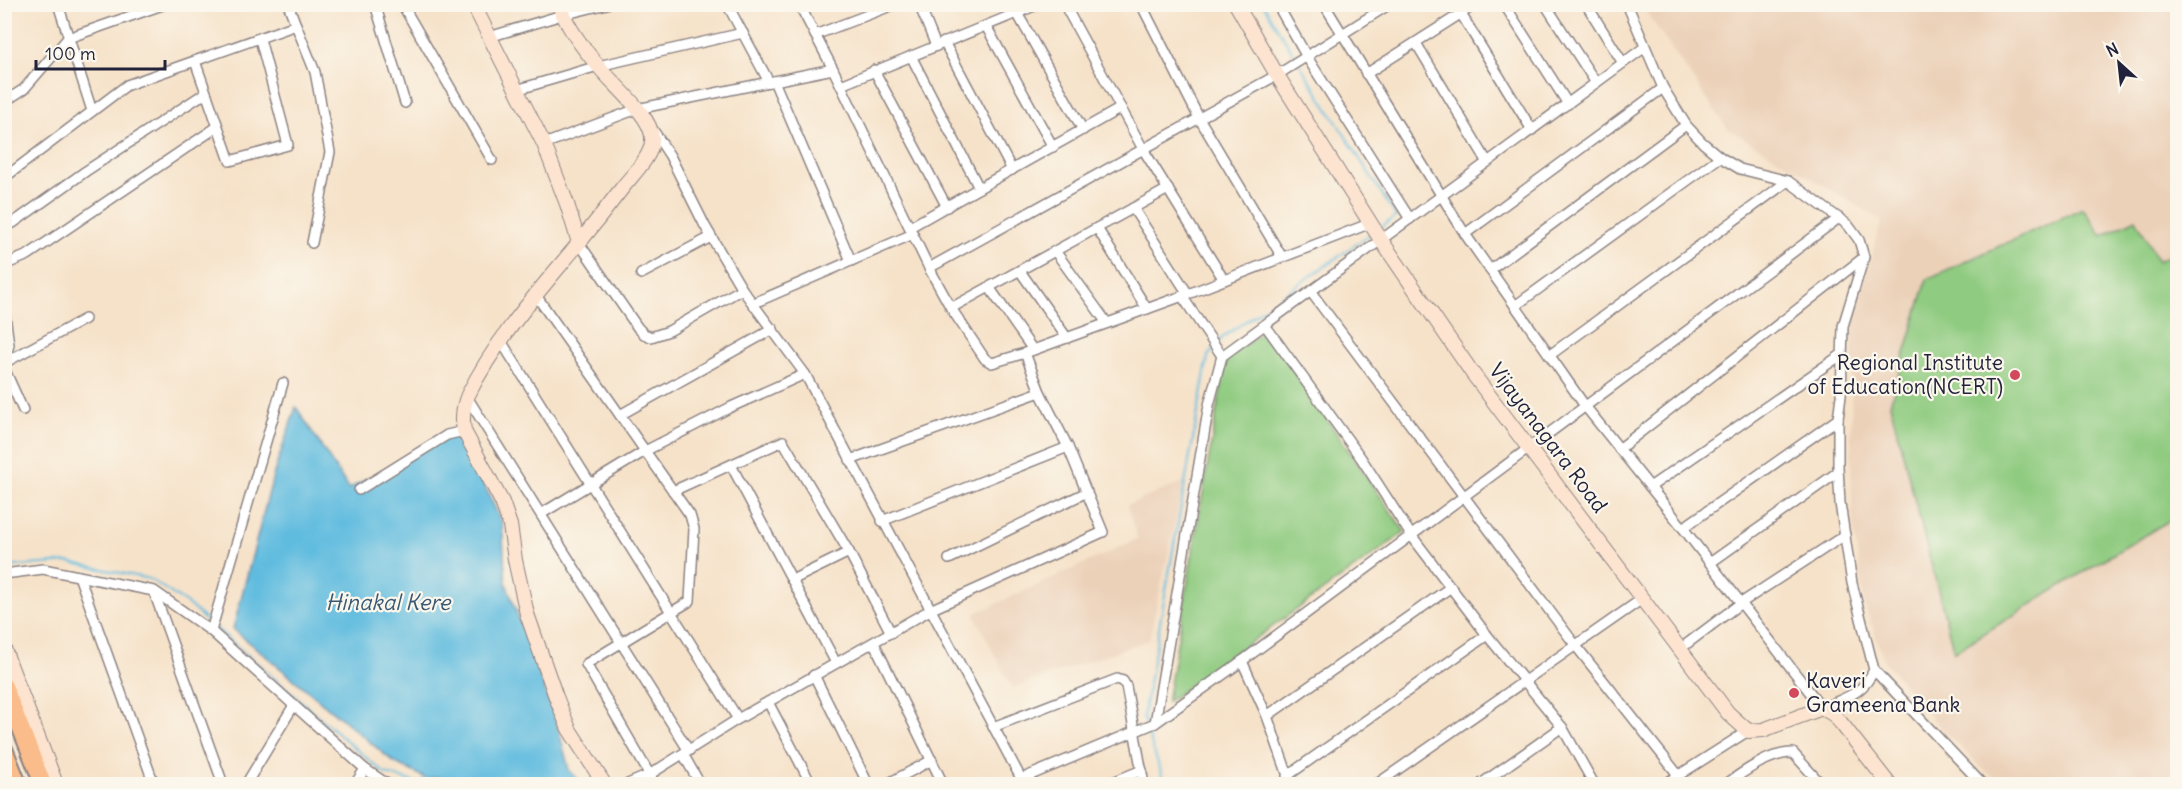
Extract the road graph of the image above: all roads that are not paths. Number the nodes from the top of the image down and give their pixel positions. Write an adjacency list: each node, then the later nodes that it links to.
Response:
1 (58, 4): 34 (street)
2 (165, 4): 34 (street)
3 (288, 4): 28 (street)
4 (375, 4): 55 (street)
5 (402, 4): 70 (street)
6 (473, 4): 33 (street)
7 (607, 4): 25 (street)
8 (727, 4): 30 (street)
9 (799, 4): 32 (street)
10 (896, 4): 32 (street)
11 (919, 4): 37 (street)
12 (1039, 4): 26 (street)
13 (1064, 4): 57 (street)
14 (1142, 4): 60 (street)
15 (1236, 4): 47 (street, Vijayanagara Road)
16 (1277, 4): 40 (street)
17 (1324, 4): 31 (street)
18 (1390, 4): 31 (street)
19 (1455, 4): 27 (street)
20 (1476, 4): 27 (street)
21 (1504, 4): 56 (street)
22 (1545, 4): 49 (street)
23 (1586, 4): 42 (street)
24 (1627, 4): 38 (street)
25 (561, 10): 33 (street); 43 (street)
26 (1017, 14): 29 (street); 64 (street)
27 (1461, 14): 36 (street); 65 (street)
28 (297, 25): 35 (street); 89 (street)
29 (986, 26): 37 (street); 67 (street)
30 (743, 33): 43 (street); 48 (street)
31 (1341, 34): 40 (street); 46 (street)
32 (816, 35): 44 (street)
33 (489, 37): 52 (street)
34 (68, 38): 54 (street); 59 (street)
35 (260, 39): 41 (street); 63 (street)
36 (1416, 43): 46 (street); 71 (street)
37 (940, 44): 39 (street); 72 (street)
38 (1645, 47): 42 (street); 51 (street)
39 (911, 56): 45 (street); 75 (street)
40 (1307, 57): 47 (street); 81 (street)
41 (195, 61): 53 (street); 59 (street)
42 (1623, 63): 49 (street)
43 (598, 66): 52 (street); 58 (street)
44 (833, 69): 48 (street); 50 (street)
45 (874, 70): 50 (street); 78 (street)
46 (1366, 74): 77 (street)
47 (1277, 75): 60 (street); 82 (street, Vijayanagara Road)
48 (771, 81): 58 (street); 94 (street)
49 (1596, 83): 56 (street)
50 (841, 85): 85 (street)
51 (1663, 88): 61 (street); 86 (street)
52 (516, 90): 66 (street)
53 (207, 95): 63 (street); 83 (street)
54 (4, 102)
55 (405, 103)
56 (1568, 104): 65 (street)
57 (1121, 108): 64 (street); 68 (street)
58 (637, 109): 62 (street); 66 (street)
59 (92, 111): 73 (street)
60 (1199, 118): 68 (street); 92 (street)
61 (1686, 125): 69 (street); 97 (street)
62 (650, 126): 87 (street); 90 (street)
63 (217, 127): 95 (street)
64 (1083, 130): 67 (street)
65 (1532, 130): 71 (street)
66 (544, 144): 90 (street)
67 (1053, 147): 72 (street)
68 (1143, 149): 76 (street); 96 (street)
69 (1720, 157): 74 (street); 107 (street)
70 (492, 160)
71 (1487, 162): 77 (street)
72 (1012, 170): 75 (street)
73 (4, 178)
74 (1788, 181): 80 (street); 118 (street)
75 (979, 189): 78 (street)
76 (1168, 189): 79 (street); 100 (street)
77 (1442, 196): 81 (street); 86 (street)
78 (947, 207): 85 (street)
79 (1134, 208): 84 (street); 105 (street)
80 (1839, 218): 93 (street); 127 (street)
81 (1410, 219): 88 (street)
82 (1371, 223): 88 (street, Vijayanagara Road); 92 (street)
83 (4, 226)
84 (1097, 228): 91 (street); 110 (street)
85 (911, 231): 94 (street); 96 (street)
86 (1465, 234): 97 (street)
87 (711, 237): 99 (street); 102 (street)
88 (1381, 240): 103 (street); 133 (street, Vijayanagara Road)
89 (312, 243)
90 (579, 243): 102 (street); 104 (street)
91 (1055, 251): 98 (street); 112 (street)
92 (1282, 257): 100 (street)
93 (1864, 257): 119 (street); 134 (street)
94 (851, 261): 106 (street)
95 (4, 265)
96 (929, 268): 109 (street)
97 (1490, 270): 107 (street)
98 (1020, 271): 101 (street); 115 (street)
99 (641, 274)
100 (1224, 280): 105 (street)
101 (989, 287): 109 (street); 117 (street)
102 (742, 289): 106 (street)
103 (1311, 292): 113 (street); 144 (street)
104 (535, 294): 116 (street); 129 (street)
105 (1185, 295): 110 (street); 120 (street)
106 (754, 303): 114 (street)
107 (1515, 306): 118 (street)
108 (4, 307): 121 (street)
109 (951, 308): 117 (street)
110 (1147, 309): 112 (street)
111 (85, 319): 121 (street)
112 (1107, 323): 115 (street)
113 (1265, 325): 120 (street); 148 (street)
114 (774, 329): 123 (street); 129 (street)
115 (1067, 338): 117 (street)
116 (501, 341): 126 (street); 139 (street)
117 (1029, 352): 125 (street)
118 (1550, 355): 127 (street)
119 (1841, 355): 130 (street); 140 (street)
120 (1222, 356): 181 (street)
121 (4, 362)
122 (4, 368): 128 (street)
123 (805, 374): 135 (street); 136 (street)
124 (283, 383): 162 (street)
125 (1040, 392): 132 (street); 136 (street)
126 (467, 397): 131 (street); 145 (street)
127 (1585, 406): 133 (street); 134 (street)
128 (23, 410)
129 (620, 415): 135 (street)
130 (1838, 419): 138 (street); 147 (street)
131 (464, 430): 141 (street); 205 (street)
132 (1068, 447): 143 (street); 146 (street)
133 (1528, 448): 144 (street); 158 (street, Vijayanagara Road)
134 (1619, 449): 140 (street)
135 (645, 452): 139 (street); 142 (street)
136 (850, 460): 146 (street)
137 (731, 465): 142 (street); 150 (street); 155 (street)
138 (1838, 472): 149 (street); 152 (street)
139 (591, 485): 145 (street); 161 (street)
140 (1650, 487): 147 (street)
141 (359, 490)
142 (673, 491): 161 (street)
143 (1087, 492): 151 (street); 160 (street)
144 (1463, 498): 148 (street); 167 (street)
145 (541, 514): 165 (street)
146 (882, 521): 160 (street)
147 (1683, 528): 152 (street)
148 (1411, 535): 156 (street); 170 (street)
149 (1845, 535): 159 (street); 172 (street)
150 (849, 552): 155 (street); 163 (street)
151 (949, 560)
152 (1710, 563): 159 (street)
153 (4, 574): 154 (street)
154 (79, 576): 157 (street); 200 (street)
155 (792, 580): 171 (street)
156 (1451, 587): 164 (street); 179 (street)
157 (154, 591): 162 (street); 201 (street)
158 (1642, 599): 167 (street); 169 (street, Vijayanagara Road)
159 (1741, 603): 169 (street); 178 (street)
160 (930, 610): 163 (street); 182 (street)
161 (671, 613): 165 (street); 180 (street)
162 (211, 631): 177 (street)
163 (891, 633): 166 (street)
164 (1487, 635): 174 (street); 194 (street)
165 (622, 643): 187 (street); 192 (street)
166 (874, 644): 171 (street); 188 (street)
167 (1576, 646): 174 (street); 193 (street)
168 (4, 649): 199 (street)
169 (1680, 649): 184 (street, Vijayanagara Road)
170 (1242, 661): 179 (street); 181 (street)
171 (836, 663): 173 (street)
172 (1874, 670): 178 (street); 222 (street)
173 (813, 675): 176 (street); 210 (street)
174 (1524, 680): 183 (street); 215 (street)
175 (4, 686): 198 (highway)
176 (768, 702): 180 (street); 209 (street)
177 (294, 705): 189 (street); 202 (street)
178 (1822, 708): 184 (street); 221 (street)
179 (1267, 716): 194 (street)
180 (738, 719): 187 (street)
181 (1152, 725): 185 (street)
182 (993, 727): 185 (street); 195 (street)
183 (1562, 727): 216 (street); 217 (street)
184 (1748, 731): 193 (street)
185 (1137, 732): 190 (street); 195 (street)
186 (4, 749): 197 (highway)
187 (686, 753): 192 (street); 208 (street)
188 (932, 760): 211 (street); 212 (street)
189 (365, 769): 203 (street); 204 (street)
190 (1142, 770): 213 (street); 214 (street)
191 (4, 773): 196 (street)
192 (649, 775): 206 (street); 207 (street)
193 (1679, 776): 218 (street)
194 (1289, 780)
195 (1022, 782)
196 (9, 784)
197 (18, 784)
198 (42, 784)
199 (56, 784)
200 (154, 784)
201 (223, 784)
202 (246, 784)
203 (355, 784)
204 (387, 784)
205 (602, 784)
206 (628, 784)
207 (655, 784)
208 (700, 784)
209 (811, 784)
210 (868, 784)
211 (887, 784)
212 (943, 784)
213 (1108, 784)
214 (1144, 784)
215 (1377, 784)
216 (1481, 784)
217 (1594, 784)
218 (1666, 784)
219 (1726, 784): 220 (street)
220 (1821, 784)
221 (1889, 784)
222 (1982, 784)

